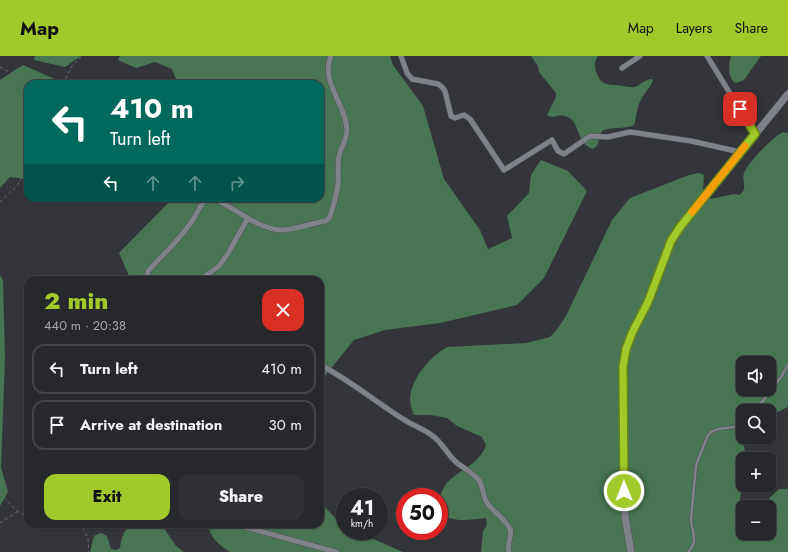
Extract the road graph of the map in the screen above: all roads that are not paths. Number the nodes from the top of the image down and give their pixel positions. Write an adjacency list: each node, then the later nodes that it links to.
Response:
1 (331, 56): 11 (street)
2 (401, 56): 8 (street)
3 (640, 56): 5 (street)
4 (707, 56): 7 (street)
5 (622, 68)
6 (788, 94): 7 (main road)
7 (755, 134): 8 (main road)
8 (740, 152): 21 (main road)
9 (204, 202): 12 (street)
10 (223, 202): 11 (street)
11 (248, 218): 13 (street)
12 (147, 276)
13 (205, 276)
14 (788, 365): 16 (lane)
15 (324, 367): 20 (street)
16 (761, 404)
17 (736, 426): 22 (lane)
18 (249, 528): 19 (street)
19 (336, 552)
20 (509, 552)
21 (631, 552)
22 (688, 552)

